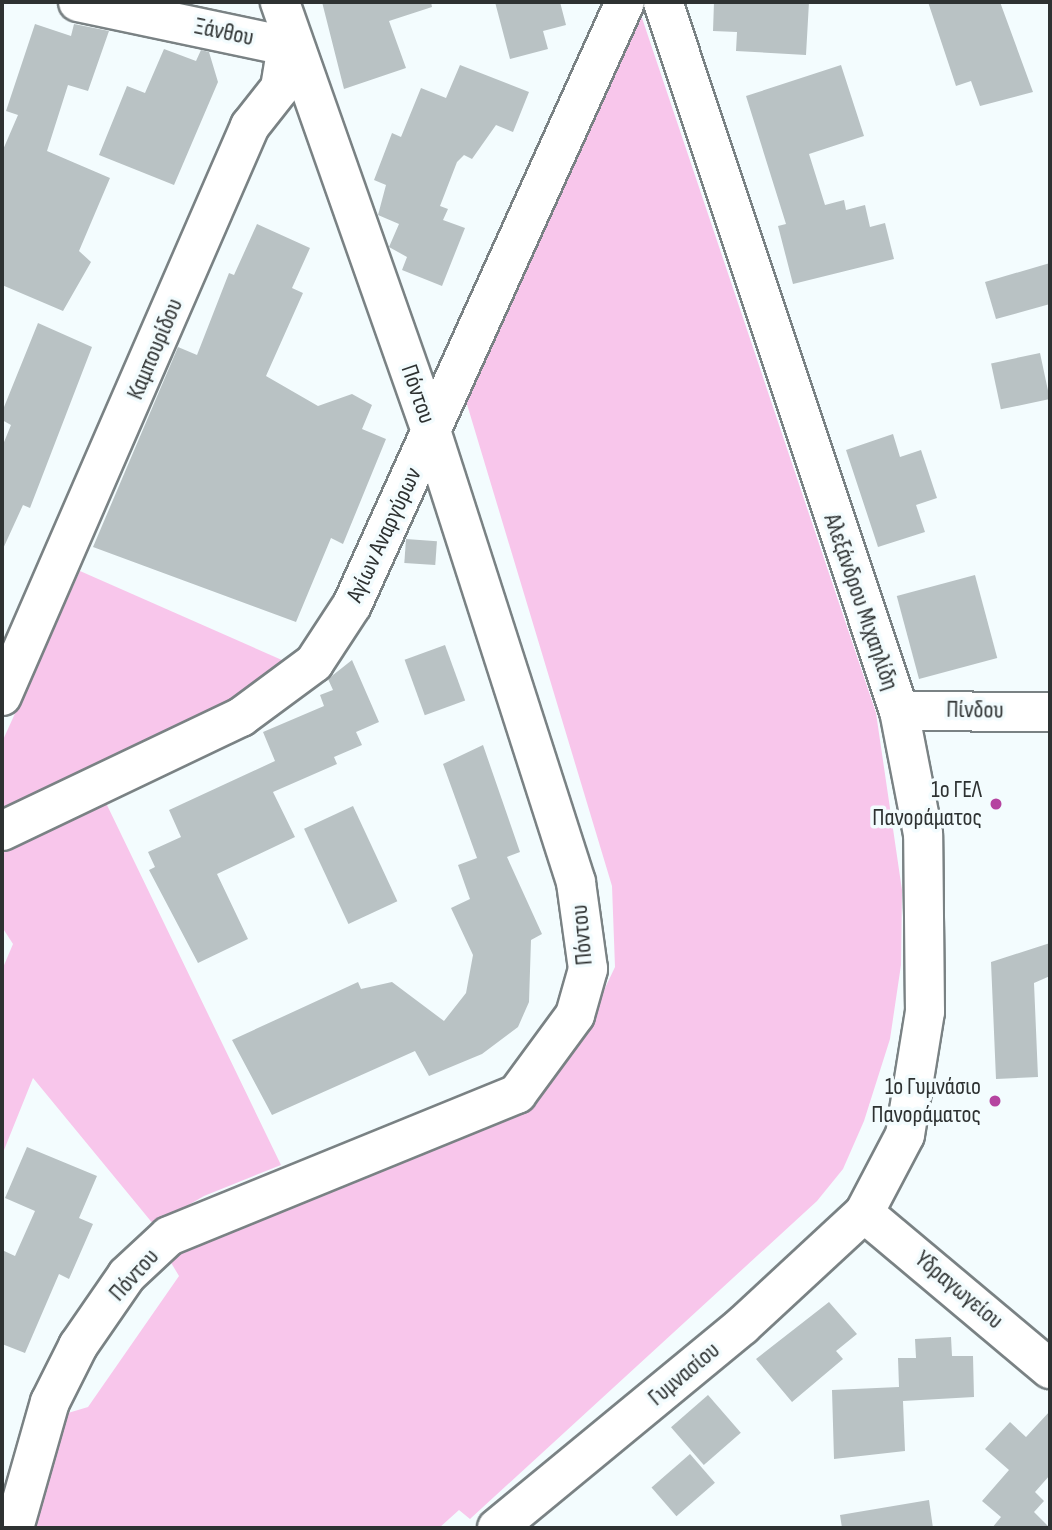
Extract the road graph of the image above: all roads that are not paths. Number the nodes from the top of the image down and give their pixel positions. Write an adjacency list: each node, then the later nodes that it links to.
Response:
1 (78, 2): 4 (street, Ξάνθου)
2 (625, 2): 6 (street, Αγίων Αναργύρων)
3 (663, 2): 8 (street, Aλεξάνδρου Mιχαηλίδη)
4 (285, 27): 5 (street, Πόντου)
5 (295, 87): 6 (street, Πόντου); 7 (street, Καμπουρίδου)
6 (432, 434): 10 (street, Αγίων Αναργύρων); 13 (street, Πόντου)
7 (2, 696)
8 (899, 712): 9 (street, Πίνδου); 11 (street, Aλεξάνδρου Mιχαηλίδη)
9 (1050, 712)
10 (2, 831)
11 (864, 1213): 12 (street, Υδραγωγείου); 14 (street, Γυμνασίου)
12 (1050, 1369)
13 (15, 1528)
14 (497, 1528)

